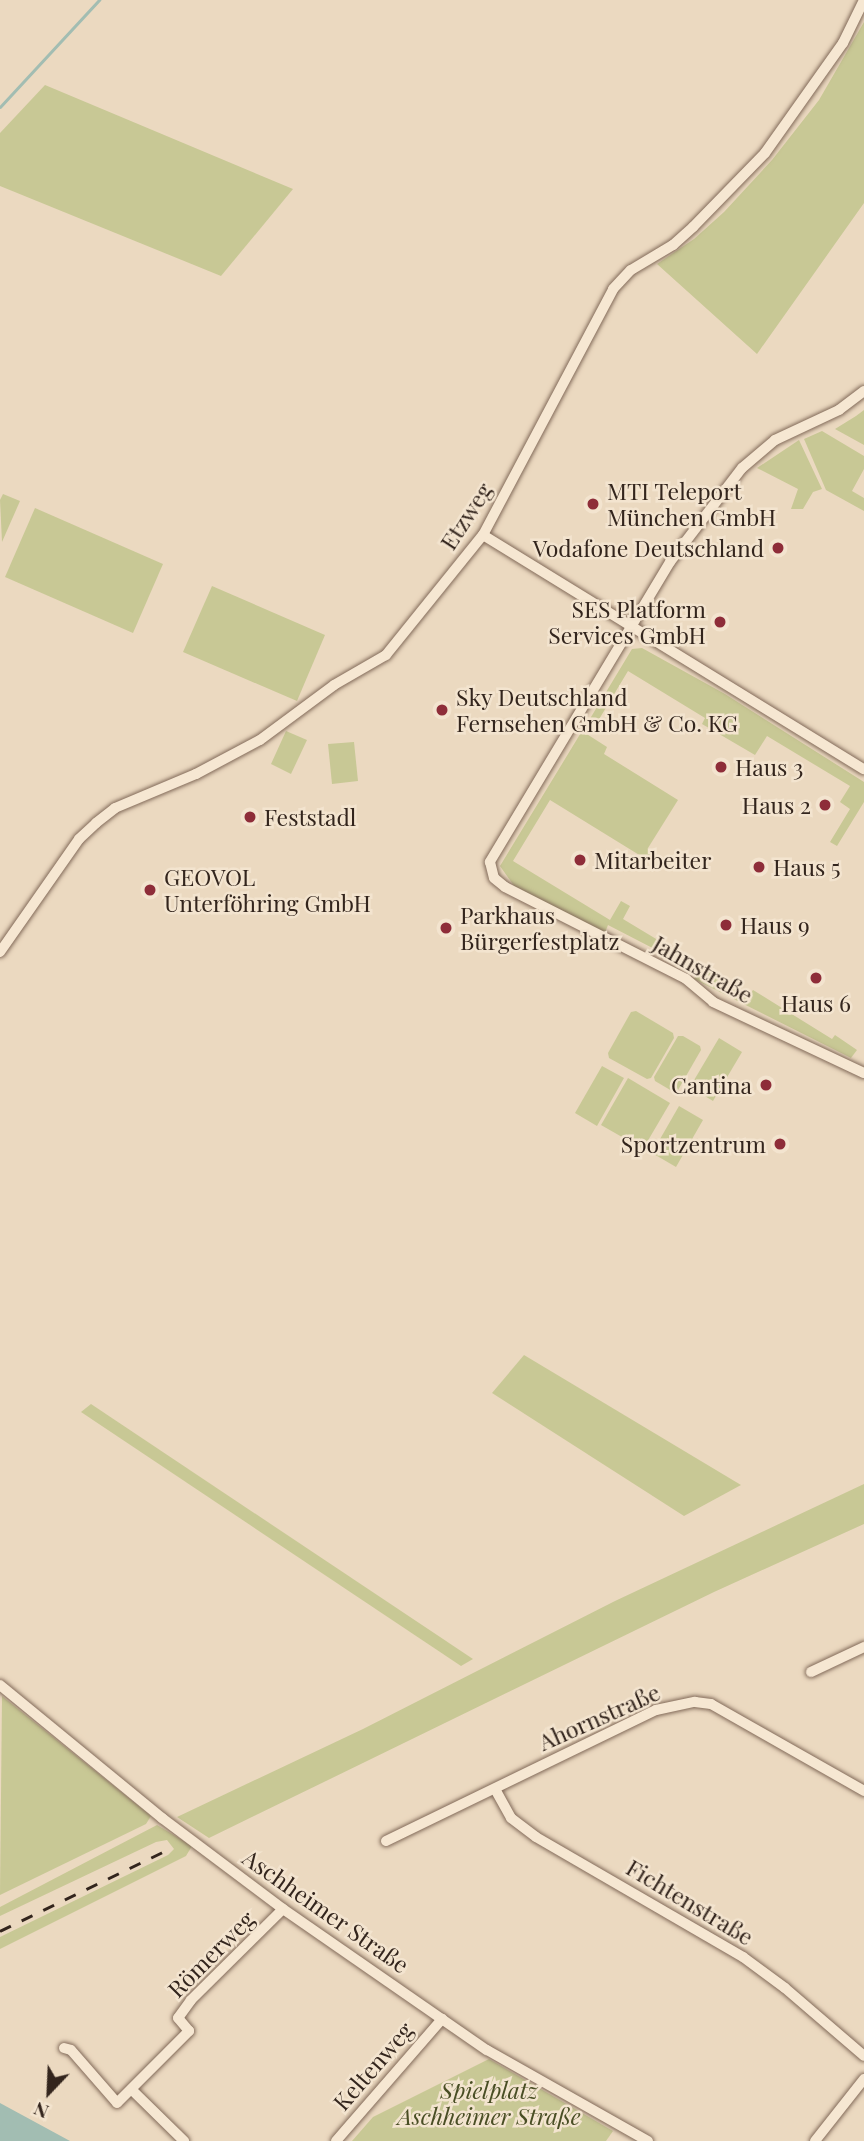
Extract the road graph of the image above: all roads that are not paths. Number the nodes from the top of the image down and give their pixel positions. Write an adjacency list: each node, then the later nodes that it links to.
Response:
1 (863, 0): 3 (street, Etzweg)
2 (864, 391): 4 (street)
3 (483, 536): 4 (street); 6 (street, Etzweg)
4 (631, 627): 5 (street); 7 (street, Jahnstraße)
5 (864, 769)
6 (0, 952)
7 (864, 1073)
8 (864, 1647): 9 (street)
9 (811, 1672)
10 (0, 1685): 14 (street, Aschheimer Straße)
11 (495, 1789): 12 (street, Ahornstraße); 13 (street, Ahornstraße); 17 (street, Fichtenstraße)
12 (864, 1791)
13 (386, 1841)
14 (283, 1909): 15 (street, Aschheimer Straße); 19 (street, Römerweg)
15 (442, 2019): 21 (street, Keltenweg); 22 (street, Aschheimer Straße)
16 (64, 2048): 19 (street)
17 (864, 2056)
18 (864, 2080): 23 (street)
19 (132, 2090): 20 (street)
20 (184, 2141)
21 (336, 2141)
22 (648, 2141)
23 (815, 2141)

